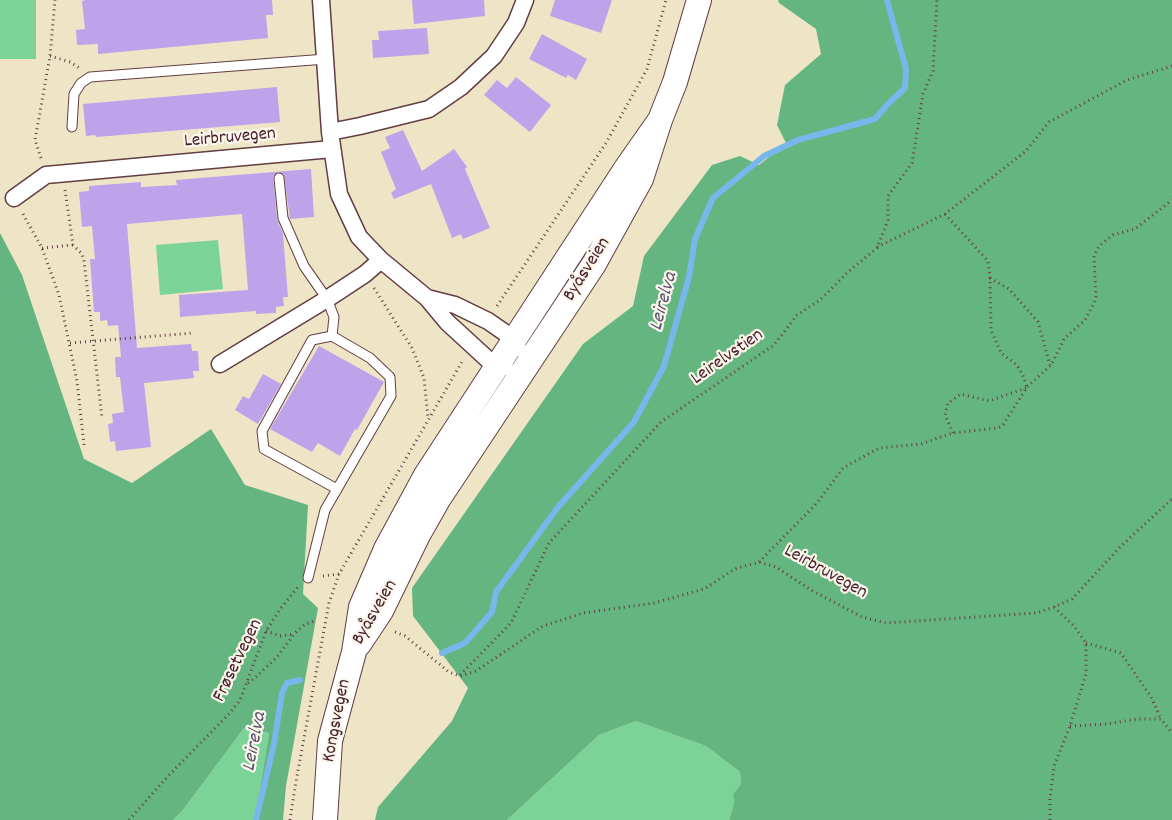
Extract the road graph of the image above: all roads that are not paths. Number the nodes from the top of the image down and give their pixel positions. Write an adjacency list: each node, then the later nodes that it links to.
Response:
1 (321, 0): 4 (street)
2 (525, 0): 7 (street)
3 (699, 0): 5 (main road, Byåsveien)
4 (326, 59): 6 (lane); 7 (street)
5 (660, 120): 15 (main road, Byåsveien); 18 (main road, Byåsveien)
6 (72, 128)
7 (330, 132): 8 (street)
8 (332, 149): 10 (street, Leirbruvegen); 11 (street)
9 (279, 178): 12 (lane)
10 (14, 198)
11 (381, 260): 12 (street); 13 (street)
12 (327, 298): 14 (lane); 16 (street)
13 (426, 298): 15 (street); 17 (street)
14 (332, 336): 19 (lane); 19 (lane)
15 (514, 339): 17 (main road, Byåsveien); 18 (street)
16 (220, 364)
17 (496, 367): 18 (street); 21 (main road, Byåsveien)
18 (525, 367): 21 (main road, Byåsveien)
19 (337, 489): 20 (lane)
20 (308, 578)
21 (354, 652): 22 (main road, Kongsvegen)
22 (325, 820)

